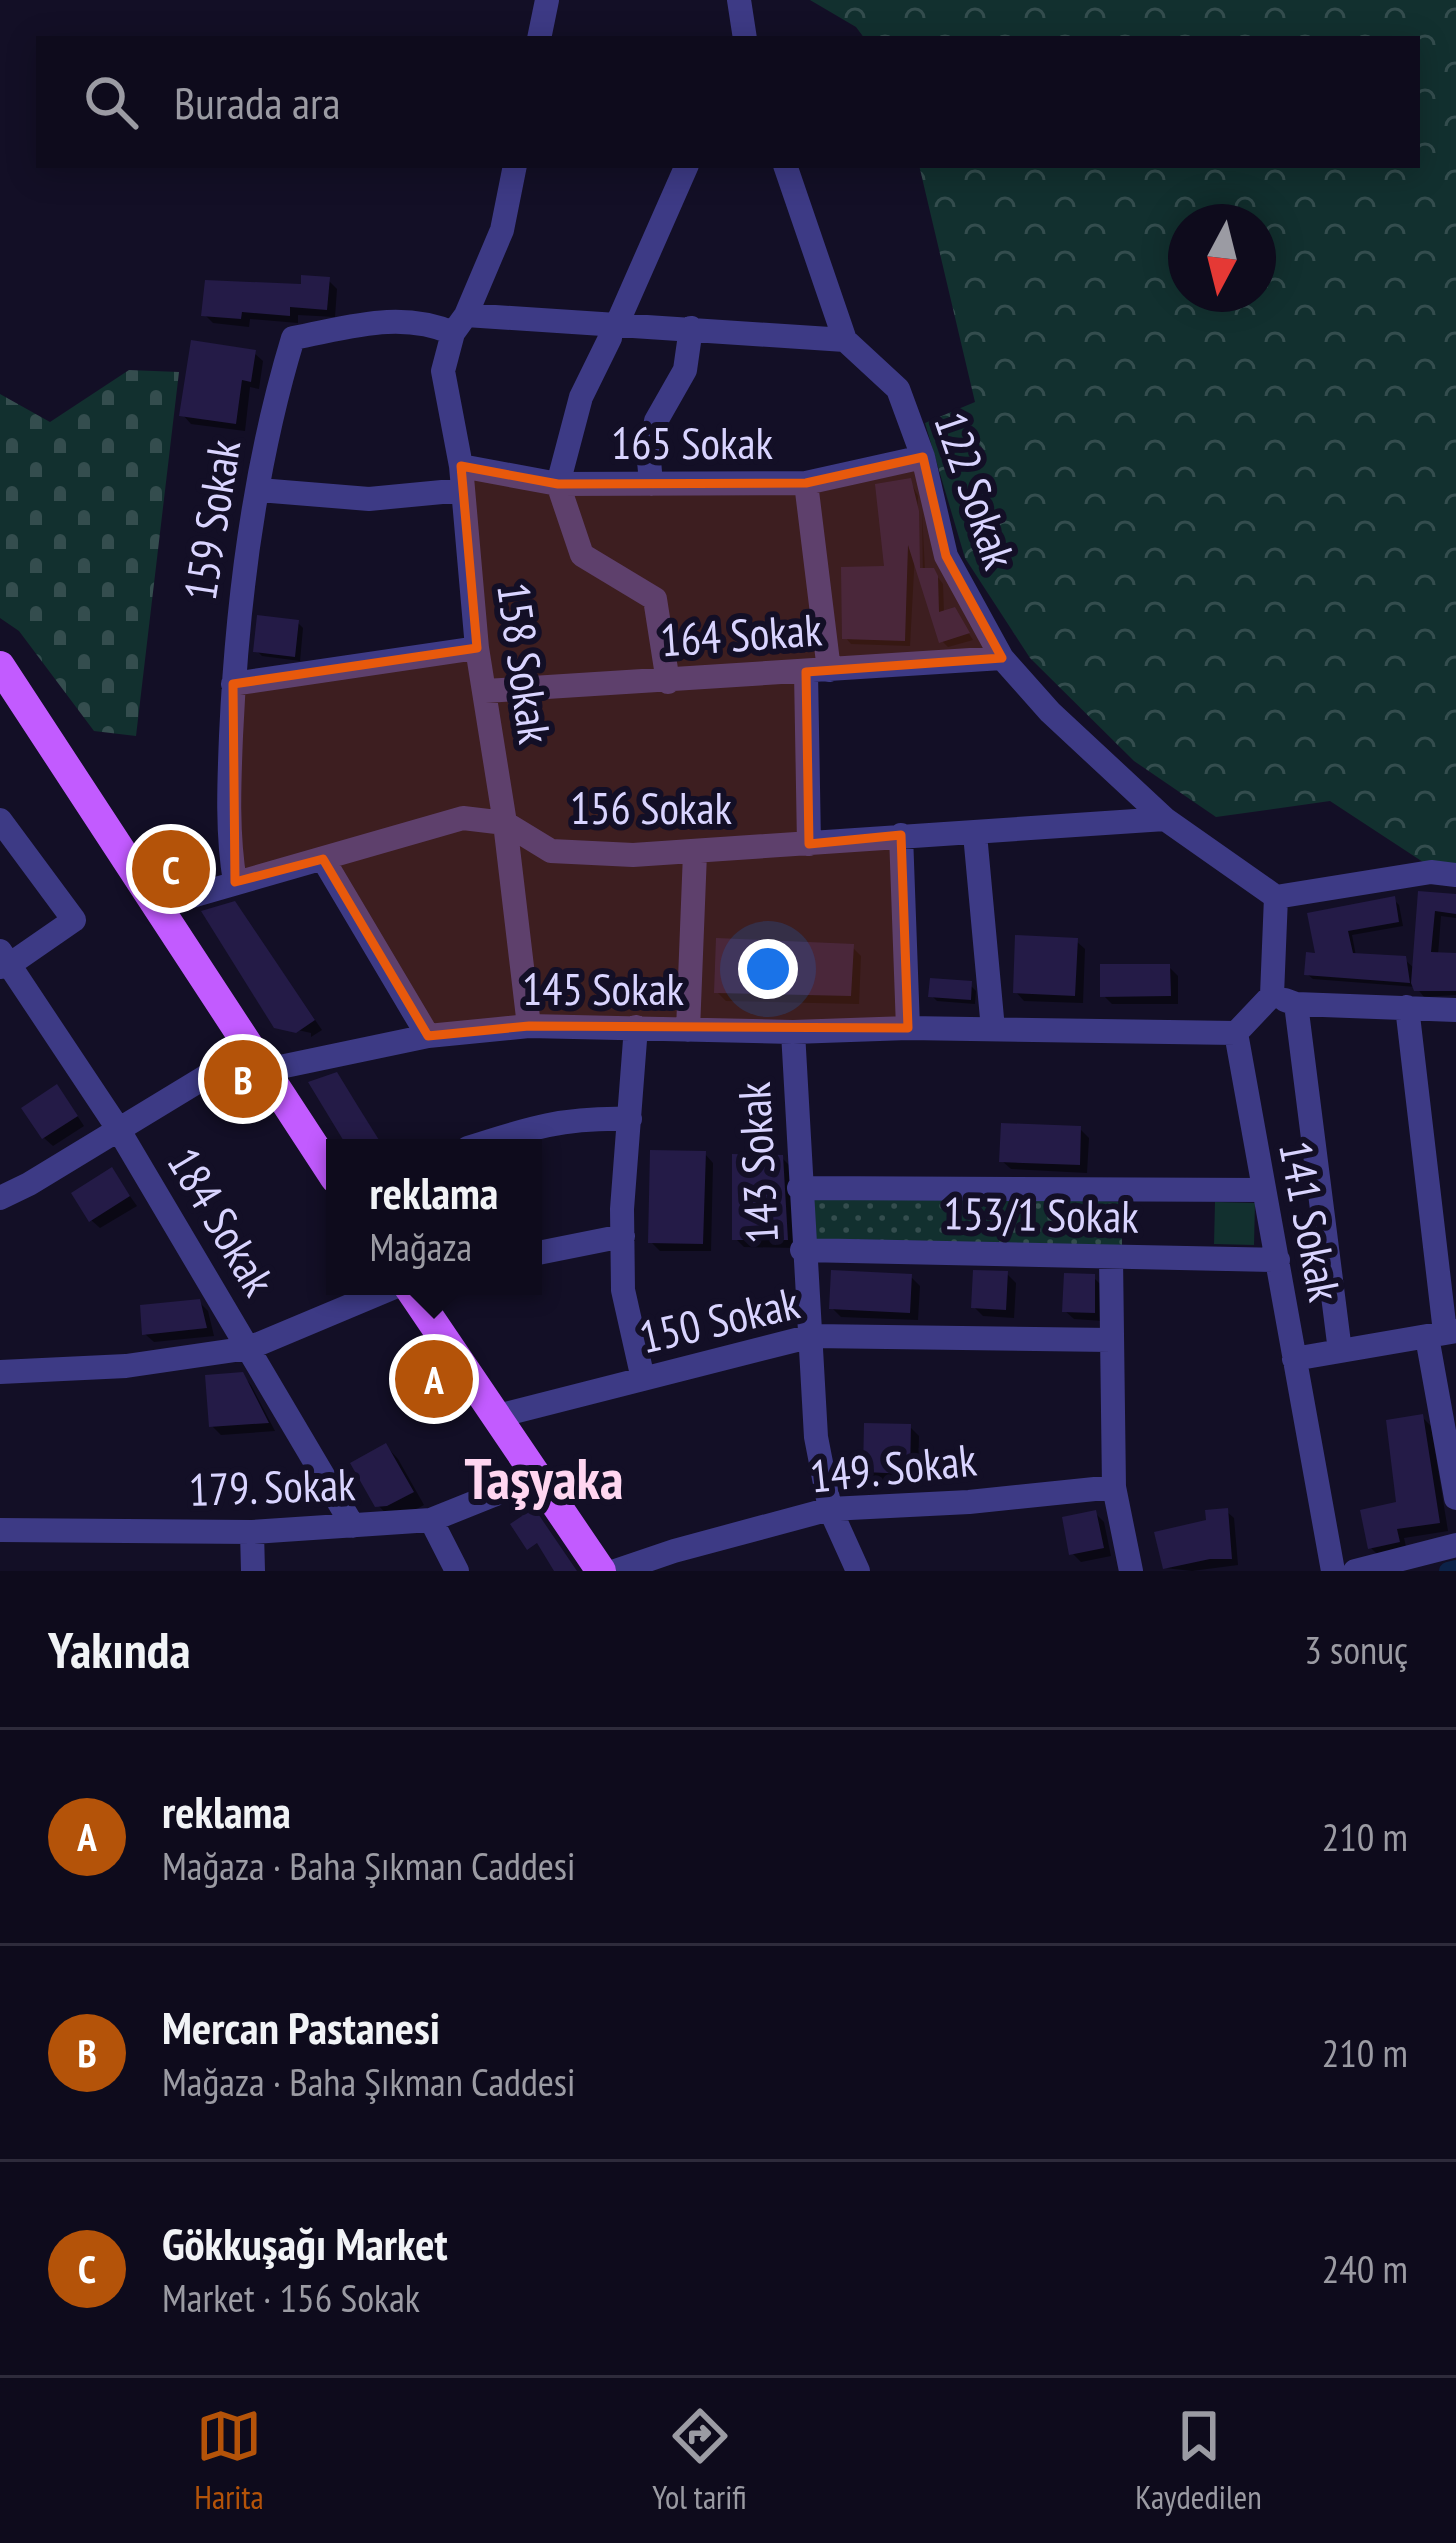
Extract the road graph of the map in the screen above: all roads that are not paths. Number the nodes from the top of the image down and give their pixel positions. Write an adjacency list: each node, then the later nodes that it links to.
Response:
1 (547, 0): 3 (street)
2 (739, 0): 4 (street)
3 (540, 36)
4 (745, 36)
5 (514, 168): 8 (street, 158 Sokak)
6 (686, 168): 10 (street)
7 (786, 168): 11 (street)
8 (460, 324): 10 (street); 13 (street, 158 Sokak); 17 (street, 159 Sokak)
9 (691, 328): 10 (street); 11 (street); 16 (street)
10 (613, 331): 15 (street)
11 (845, 340): 12 (street, 122 Sokak)
12 (923, 457): 14 (street, 165 Sokak); 19 (street, 122 Sokak)
13 (462, 478): 15 (street, 165 Sokak); 17 (street, 165 Sokak); 18 (street, 158 Sokak)
14 (806, 483): 16 (street, 165 Sokak); 21 (street)
15 (558, 484): 16 (street, 165 Sokak); 22 (street)
16 (651, 484)
17 (259, 490): 23 (street, 159 Sokak)
18 (477, 648): 23 (street); 24 (street, 158 Sokak)
19 (1003, 658): 21 (street, 164 Sokak); 25 (street, 122 Sokak)
20 (0, 666): 36 (main road)
21 (817, 671): 22 (street, 164 Sokak); 30 (street)
22 (668, 682): 24 (street, 164 Sokak)
23 (233, 684): 34 (street, 159 Sokak)
24 (485, 691): 27 (street, 158 Sokak)
25 (1165, 819): 28 (street, 156 Sokak); 35 (street, 122 Sokak)
26 (0, 820): 37 (street)
27 (505, 823): 31 (street, 156 Sokak); 32 (street, 156 Sokak); 41 (street, 158 Sokak)
28 (975, 834): 29 (street, 156 Sokak); 44 (street)
29 (901, 835): 30 (street, 156 Sokak); 43 (street)
30 (808, 844): 31 (street, 156 Sokak)
31 (695, 854): 45 (street)
32 (322, 859): 34 (street, 156 Sokak); 48 (street)
33 (1456, 875): 35 (street)
34 (235, 882): 36 (street, 156 Sokak)
35 (1276, 897): 38 (street)
36 (157, 906): 49 (main road)
37 (3, 961): 51 (street, 184 Sokak)
38 (1284, 1000): 39 (street); 47 (street); 68 (street)
39 (1407, 1006): 40 (street); 64 (street)
40 (1456, 1010)
41 (529, 1027): 42 (street, 145 Sokak); 48 (street, 145 Sokak)
42 (636, 1027): 45 (street, 145 Sokak); 50 (street)
43 (908, 1028): 44 (street, 145 Sokak); 46 (street, 145 Sokak)
44 (993, 1029): 47 (street, 145 Sokak)
45 (688, 1030): 46 (street, 145 Sokak)
46 (793, 1032): 54 (street, 143 Sokak)
47 (1237, 1033): 55 (street, 141 Sokak)
48 (428, 1036): 49 (street, 145 Sokak)
49 (255, 1061): 51 (street, 145 Sokak); 53 (main road)
50 (630, 1120): 52 (street); 57 (street)
51 (117, 1127): 56 (street, 145 Sokak); 67 (street, 184 Sokak)
52 (496, 1139)
53 (326, 1165)
54 (800, 1188): 55 (street); 58 (street, 143 Sokak)
55 (1263, 1190): 61 (street, 141 Sokak)
56 (0, 1198)
57 (623, 1236): 59 (street); 71 (street)
58 (802, 1250): 60 (street, 153/1 Sokak); 65 (street, 143 Sokak)
59 (542, 1252)
60 (1112, 1258): 61 (street, 153/1 Sokak); 66 (street)
61 (1278, 1260): 69 (street, 141 Sokak)
62 (395, 1295): 67 (street)
63 (418, 1295): 72 (main road)
64 (1442, 1333): 68 (street); 75 (street)
65 (812, 1336): 66 (street, 150 Sokak); 71 (street, 150 Sokak); 76 (street, 143 Sokak)
66 (1111, 1340): 74 (street)
67 (249, 1348): 70 (street); 78 (street, 184 Sokak)
68 (1340, 1351): 69 (street)
69 (1294, 1359): 88 (street, 141 Sokak)
70 (0, 1372)
71 (643, 1379): 72 (street, 150 Sokak)
72 (494, 1417): 73 (main road)
73 (538, 1477): 77 (street, 179. Sokak); 84 (main road)
74 (1114, 1487): 76 (street, 149. Sokak); 87 (street)
75 (1456, 1498)
76 (830, 1509): 85 (street, 149. Sokak); 86 (street, 143 Sokak)
77 (430, 1520): 78 (street, 179. Sokak); 83 (street)
78 (352, 1526): 80 (street, 179. Sokak)
79 (0, 1530): 80 (street, 179. Sokak)
80 (252, 1532): 82 (street)
81 (1456, 1545): 89 (street)
82 (254, 1571)
83 (457, 1571)
84 (601, 1571)
85 (615, 1571)
86 (858, 1571)
87 (1131, 1571)
88 (1333, 1571)
89 (1355, 1571)

